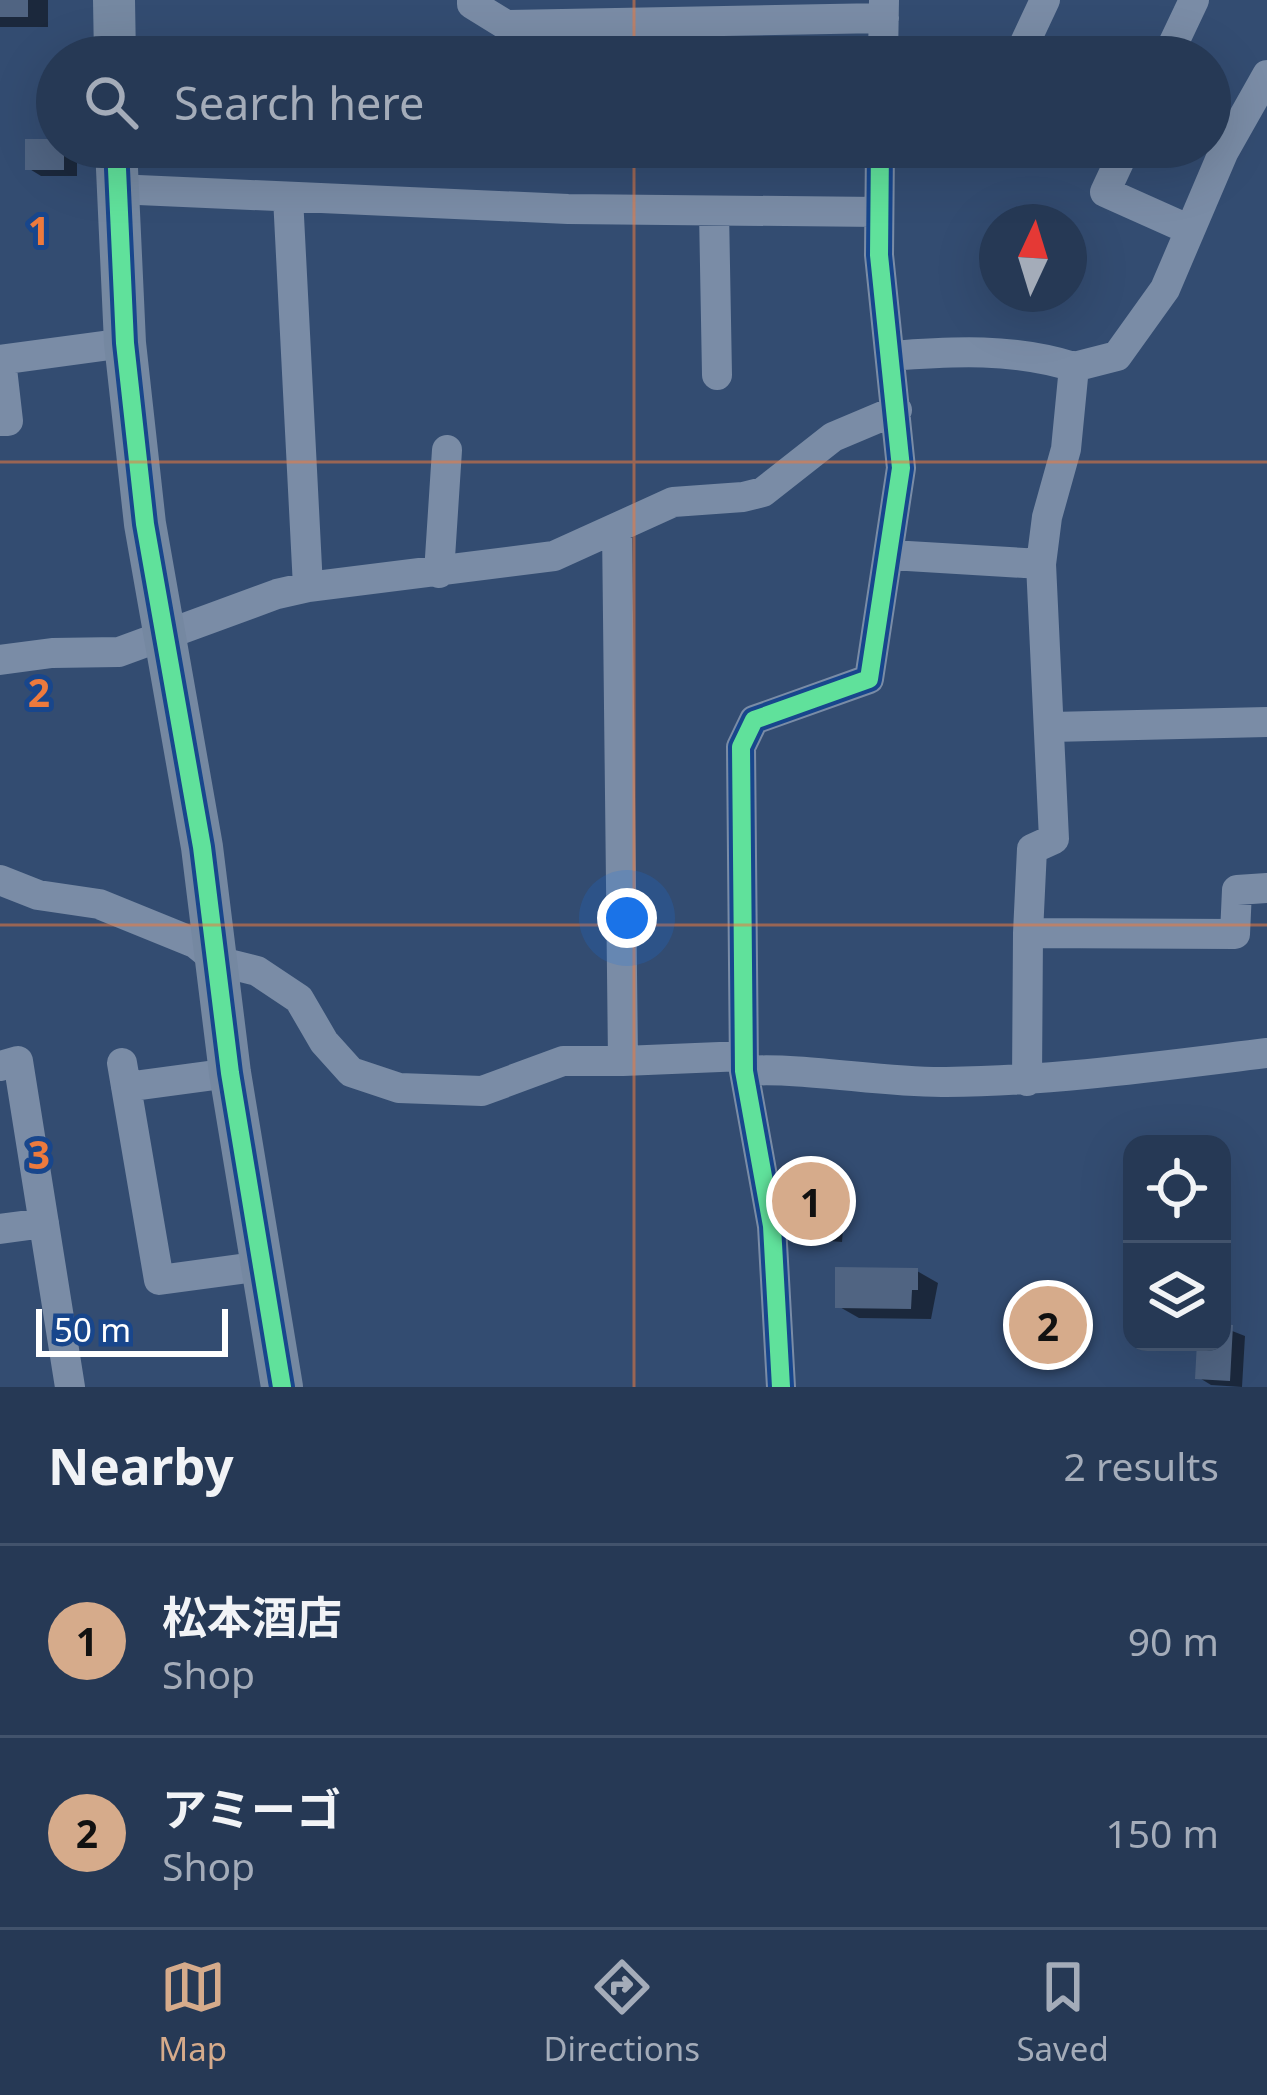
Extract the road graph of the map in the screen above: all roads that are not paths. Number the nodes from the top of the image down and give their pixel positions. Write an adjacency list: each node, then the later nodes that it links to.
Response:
1 (114, 0): 6 (street)
2 (472, 0): 5 (street)
3 (1045, 0): 7 (street)
4 (1194, 0): 8 (street)
5 (884, 9)
6 (115, 36)
7 (1028, 36)
8 (1177, 36)
9 (1267, 75): 10 (street)
10 (1231, 138)
11 (116, 168): 15 (street)
12 (880, 168): 18 (street)
13 (1116, 168): 19 (street)
14 (1216, 168): 19 (street)
15 (116, 189): 16 (street); 20 (street)
16 (288, 197): 17 (street); 32 (street)
17 (714, 211): 18 (street); 24 (street)
18 (879, 212): 21 (street)
19 (1190, 230): 23 (street)
20 (125, 343): 22 (street); 33 (street)
21 (891, 356): 23 (street); 25 (street)
22 (0, 360): 26 (street)
23 (1074, 367): 30 (street)
24 (717, 375)
25 (898, 410): 28 (street); 29 (street)
26 (0, 422)
27 (447, 449): 31 (street)
28 (617, 528): 31 (street); 42 (street)
29 (891, 555): 30 (street); 43 (street)
30 (1041, 564): 36 (street)
31 (439, 573): 32 (street)
32 (308, 587): 33 (street)
33 (165, 635): 34 (street); 40 (street)
34 (0, 660)
35 (1267, 722): 36 (street)
36 (1051, 727): 39 (street)
37 (0, 880): 40 (street)
38 (1267, 888): 39 (street)
39 (1028, 933): 46 (street)
40 (217, 961): 42 (street); 45 (street)
41 (1267, 1053): 46 (street)
42 (623, 1061): 43 (street)
43 (744, 1064): 46 (street); 52 (street)
44 (0, 1066): 47 (street)
45 (230, 1073): 49 (street); 49 (street)
46 (1028, 1081)
47 (44, 1223): 48 (street); 50 (street)
48 (0, 1229)
49 (263, 1266): 51 (street)
50 (70, 1387)
51 (282, 1387)
52 (781, 1387)

